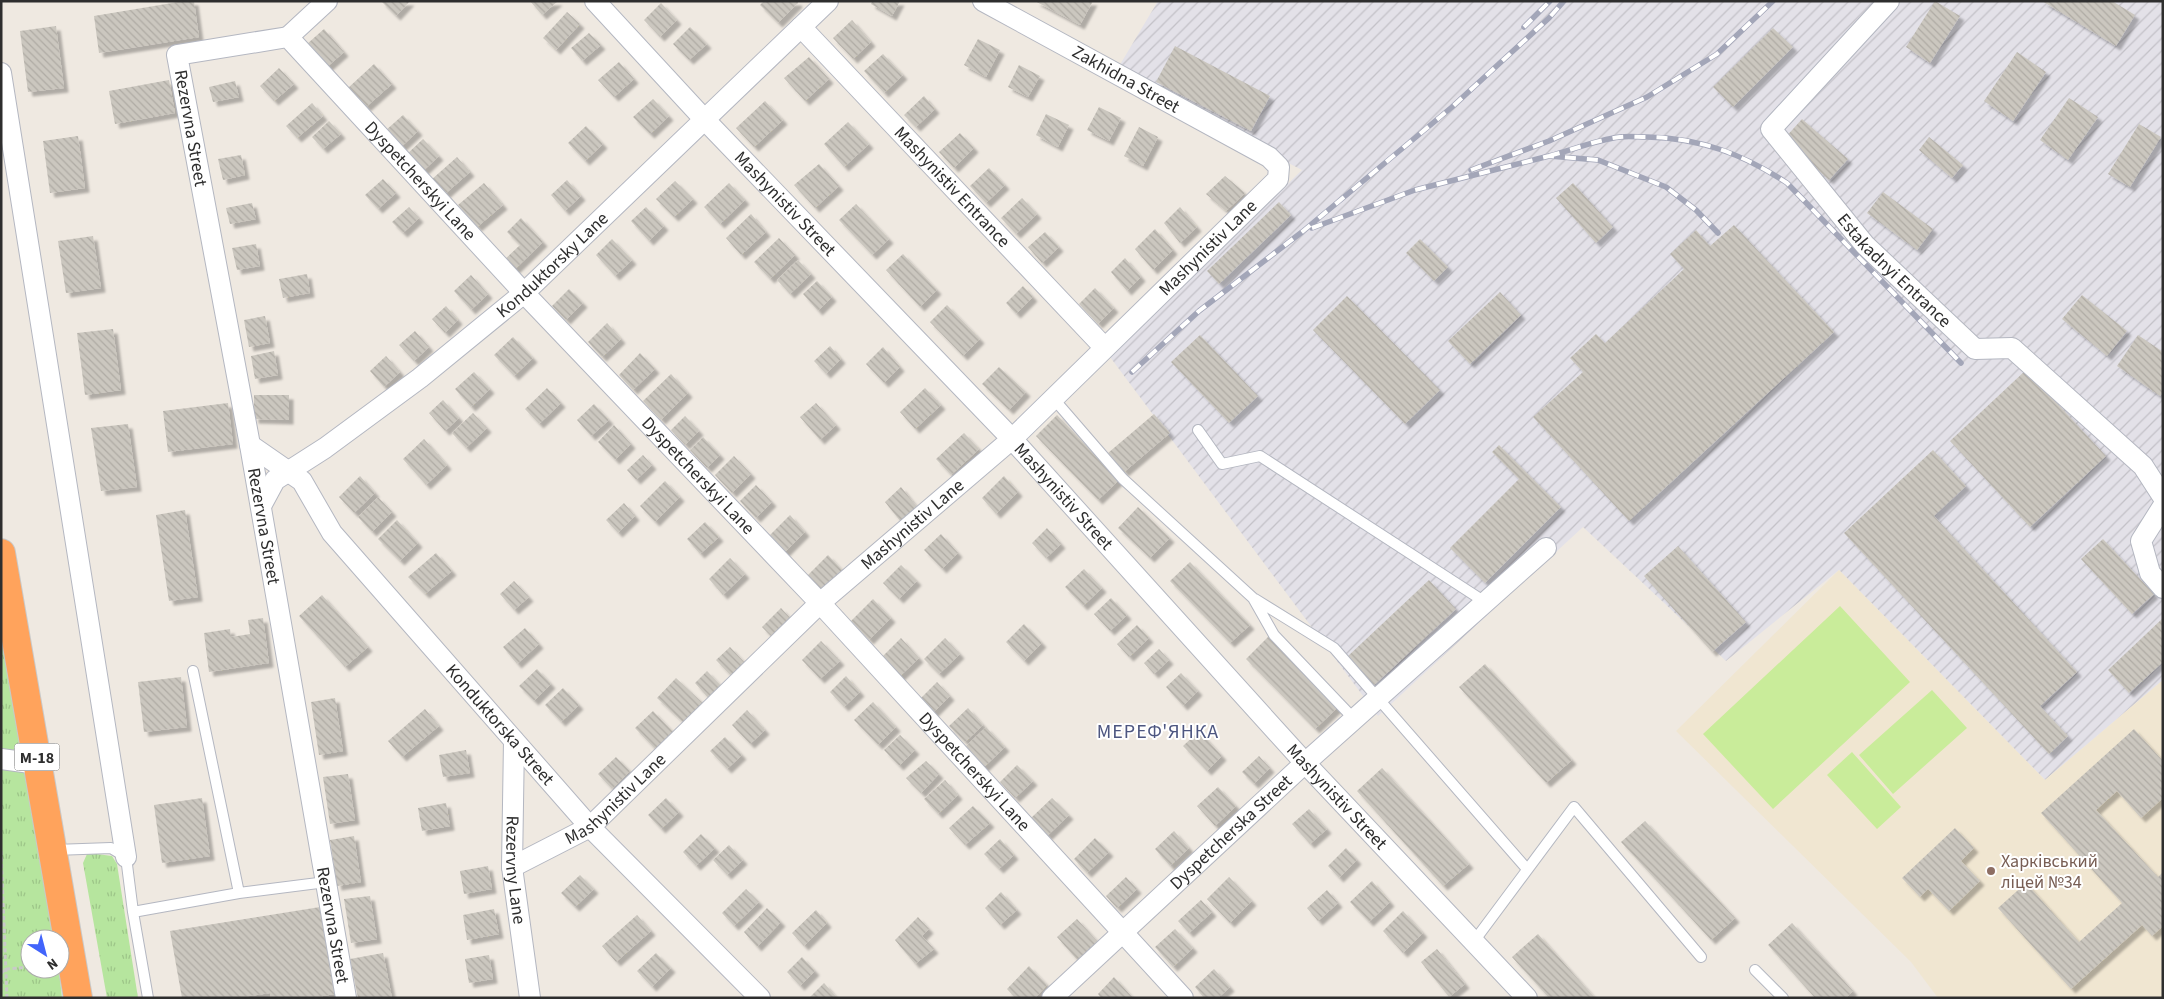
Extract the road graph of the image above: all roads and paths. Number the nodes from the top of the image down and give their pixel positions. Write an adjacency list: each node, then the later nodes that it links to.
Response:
1 (327, 1): 7 (street)
2 (595, 1): 9 (street, Mashynistiv Street)
3 (828, 1): 6 (street, Konduktorsky Lane)
4 (983, 1): 10 (street, Zakhidna Street)
5 (1889, 1): 18 (street, Estakadnyi Entrance)
6 (801, 27): 9 (street, Konduktorsky Lane); 12 (street, Mashynistiv Entrance)
7 (288, 37): 11 (street, Dyspetcherskyi Lane); 16 (street, Rezervna Street)
8 (1, 73): 37 (street)
9 (704, 119): 11 (street, Konduktorsky Lane); 15 (street, Mashynistiv Street)
10 (1269, 157): 12 (street, Mashynistiv Lane)
11 (524, 293): 17 (street, Konduktorsky Lane); 26 (street, Dyspetcherskyi Lane)
12 (1104, 347): 13 (street, Mashynistiv Lane)
13 (1053, 398): 15 (street, Mashynistiv Lane); 24 (lane)
14 (1198, 430): 25 (lane)
15 (1012, 439): 26 (street, Mashynistiv Lane); 32 (street, Mashynistiv Street)
16 (250, 445): 17 (street, Konduktorska Street); 19 (street, Rezervna Street)
17 (288, 471): 19 (street, Konduktorsky Lane); 30 (street, Konduktorska Street)
18 (2163, 497)
19 (261, 506): 40 (street, Rezervna Street)
20 (2163, 506): 23 (street)
21 (1546, 548): 25 (street, Dyspetcherska Street)
22 (1, 553): 33 (highway, М-18)
23 (2163, 588)
24 (1253, 598): 28 (lane); 29 (lane)
25 (1486, 602): 28 (street, Dyspetcherska Street)
26 (820, 603): 34 (street, Mashynistiv Lane); 43 (street, Dyspetcherskyi Lane)
27 (193, 671): 41 (lane)
28 (1378, 698): 29 (street, Dyspetcherska Street); 39 (lane)
29 (1354, 719): 32 (street, Dyspetcherska Street)
30 (514, 741): 34 (street, Konduktorska Street); 38 (street, Rezervny Lane)
31 (1, 758): 33 (street)
32 (1305, 763): 43 (street, Dyspetcherska Street); 44 (street, Mashynistiv Street)
33 (38, 764): 35 (highway, М-18)
34 (590, 828): 38 (street, Mashynistiv Lane); 55 (street, Konduktorska Street)
35 (53, 850): 37 (lane); 51 (highway, М-18)
36 (1, 851): 47 (path)
37 (126, 857): 42 (lane)
38 (512, 868): 54 (street, Rezervny Lane)
39 (1527, 869): 44 (lane); 45 (lane)
40 (326, 882): 41 (lane); 53 (street, Rezervna Street)
41 (239, 893): 42 (lane)
42 (133, 912): 52 (lane)
43 (1123, 933): 56 (street, Dyspetcherska Street); 57 (street, Dyspetcherskyi Lane)
44 (1475, 940): 58 (street, Mashynistiv Street)
45 (1701, 957)
46 (20, 968): 47 (path)
47 (6, 969): 49 (path); 50 (path)
48 (1755, 970): 59 (lane)
49 (1, 973)
50 (7, 998)
51 (78, 998)
52 (148, 998)
53 (346, 998)
54 (530, 998)
55 (760, 998)
56 (1052, 998)
57 (1183, 998)
58 (1528, 998)
59 (1783, 998)

